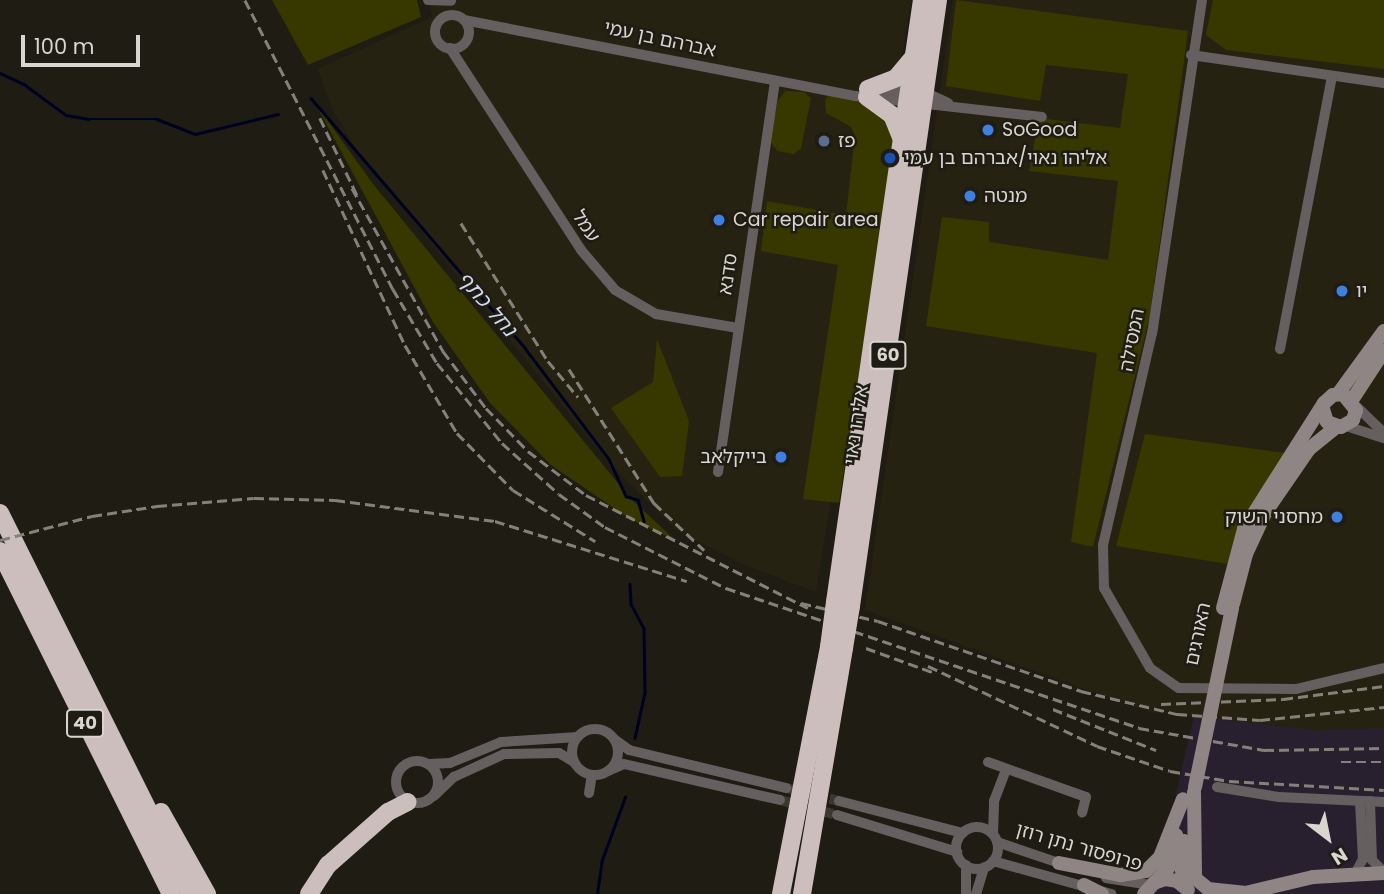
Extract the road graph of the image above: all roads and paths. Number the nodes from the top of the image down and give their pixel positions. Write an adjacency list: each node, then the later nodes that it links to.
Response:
1 (428, 0): 5 (street)
2 (922, 0): 12 (highway, אליהו נאוי / 60)
3 (938, 0): 19 (highway, אליהו נאוי / 60)
4 (1202, 0): 13 (street, המסילה)
5 (449, 1): 6 (street); 7 (street)
6 (461, 18): 7 (street); 8 (street, אברהם בן עמי); 9 (street)
7 (442, 19): 11 (street)
8 (491, 22): 9 (street); 16 (street, אברהם בן עמי)
9 (469, 33): 10 (street)
10 (463, 45): 11 (street); 14 (street, עמל)
11 (450, 48): 14 (street, עמל)
12 (915, 55): 18 (highway); 19 (highway, אליהו נאוי / 60)
13 (1191, 55): 15 (street); 39 (street, המסילה)
14 (464, 65): 22 (street, עמל)
15 (1332, 76): 17 (street); 24 (street)
16 (775, 82): 18 (street, אברהם בן עמי); 22 (street, סדנא)
17 (1384, 83)
18 (867, 93): 19 (street, אברהם בן עמי); 21 (highway)
19 (917, 98): 20 (street, אברהם בן עמי); 21 (highway, אליהו נאוי / 60); 35 (highway, אליהו נאוי / 60)
20 (1042, 117)
21 (902, 141): 35 (highway, אליהו נאוי / 60)
22 (738, 328): 32 (street, סדנא)
23 (1384, 331): 26 (street)
24 (1280, 349)
25 (1384, 351): 27 (street)
26 (1338, 394): 27 (street); 28 (street)
27 (1354, 402): 29 (street); 30 (street)
28 (1323, 409): 29 (street); 36 (street, האורגים)
29 (1341, 427): 31 (street); 36 (street, האורגים)
30 (1384, 433)
31 (1384, 439)
32 (718, 472)
33 (0, 513): 37 (highway, 40)
34 (0, 551): 75 (highway, 40)
35 (843, 604): 38 (highway, 60, bridge)
36 (1228, 608): 50 (street, האורגים, bridge)
37 (57, 626): 76 (highway, 40); 77 (highway)
38 (836, 648): 79 (highway, 60); 80 (highway, 60)
39 (1384, 668)
40 (578, 737): 41 (street); 42 (street); 44 (street)
41 (614, 739): 46 (street); 48 (street)
42 (574, 762): 47 (street); 52 (street)
43 (988, 762): 45 (street)
44 (429, 764): 52 (street); 57 (street)
45 (1006, 769): 55 (street); 59 (street)
46 (608, 771): 47 (street); 53 (street)
47 (592, 775): 51 (street)
48 (786, 788)
49 (1217, 788): 56 (street)
50 (1189, 791): 65 (street); 72 (street, האורגים); 73 (street, האורגים); 85 (street)
51 (589, 793)
52 (434, 796): 57 (street)
53 (780, 800)
54 (839, 801): 62 (street)
55 (994, 801): 61 (street); 63 (street)
56 (1365, 801): 58 (street); 68 (street); 69 (street)
57 (408, 802): 78 (highway)
58 (1384, 802)
59 (1082, 813)
60 (836, 815): 64 (street)
61 (973, 828): 62 (street); 63 (street)
62 (963, 833): 64 (street)
63 (995, 838): 65 (street, פרופסור נתן רוזן); 66 (street)
64 (957, 852): 67 (street)
65 (1059, 863): 72 (street, פרופסור נתן רוזן)
66 (989, 864): 67 (street); 71 (street, פרופסור נתן רוזן); 82 (street)
67 (966, 865): 81 (street)
68 (1384, 872): 69 (street)
69 (1355, 874): 85 (street)
70 (1384, 882): 74 (street)
71 (1084, 885): 83 (street); 84 (street, פרופסור נתן רוזן)
72 (1149, 887): 73 (street)
73 (1188, 891)
74 (1285, 892)
75 (171, 894)
76 (190, 894)
77 (208, 894)
78 (309, 894)
79 (781, 894)
80 (802, 894)
81 (966, 894)
82 (976, 894)
83 (1102, 894)
84 (1111, 894)
85 (1242, 894)

